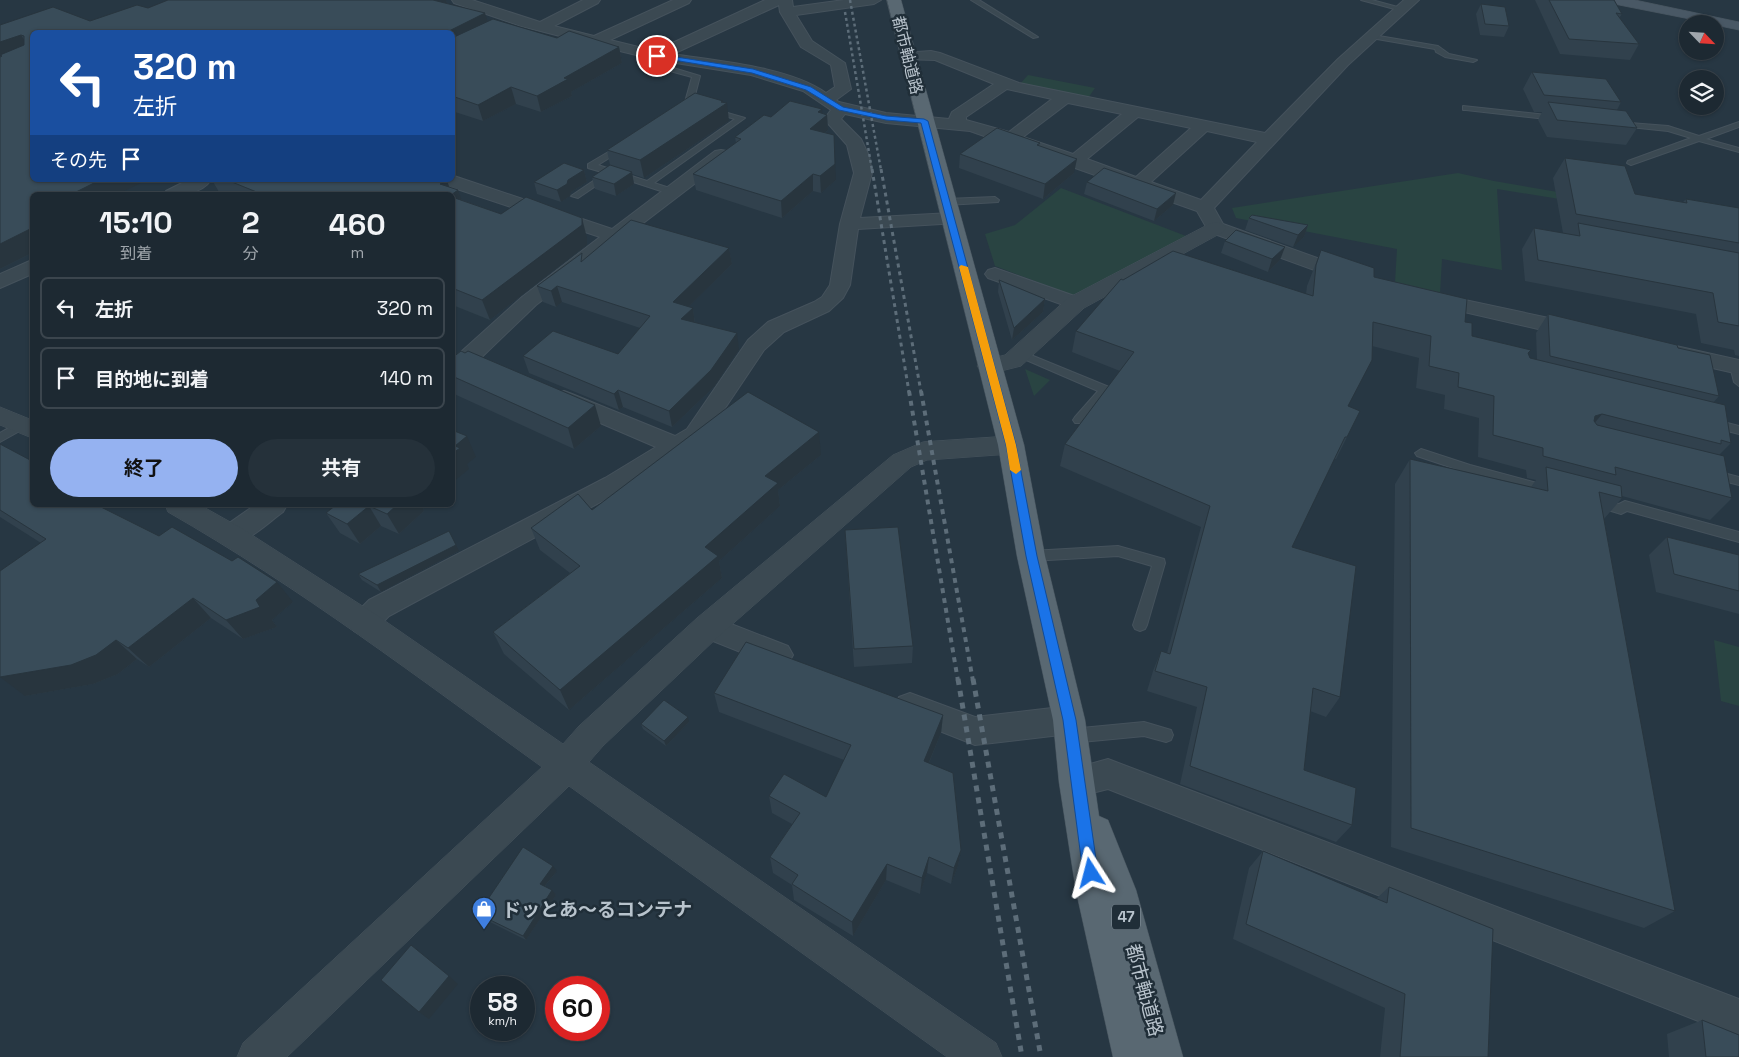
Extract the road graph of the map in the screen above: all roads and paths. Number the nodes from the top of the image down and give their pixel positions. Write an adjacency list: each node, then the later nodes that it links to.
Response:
1 (459, 0): 11 (street)
2 (593, 0): 11 (street)
3 (684, 0): 15 (street)
4 (874, 0): 9 (street)
5 (894, 0): 17 (main road, 都市軸道路 / 47)
6 (974, 0): 13 (lane)
7 (1364, 0): 10 (lane)
8 (1614, 0): 12 (main road)
9 (786, 4): 16 (street); 24 (street)
10 (1407, 4): 14 (street)
11 (541, 26): 15 (street)
12 (1739, 26)
13 (1035, 37)
14 (1372, 37): 18 (lane); 37 (street)
15 (596, 40): 16 (street)
16 (657, 56): 21 (street)
17 (908, 56): 20 (street); 30 (main road, 都市軸道路 / 47)
18 (1473, 60)
19 (673, 69): 25 (lane)
20 (1004, 84): 22 (street); 31 (street)
21 (809, 88): 23 (street); 24 (street)
22 (1064, 98): 27 (street); 35 (street)
23 (794, 100)
24 (834, 104): 30 (street); 54 (street)
25 (704, 107): 28 (lane); 46 (lane)
26 (1466, 108): 29 (lane)
27 (1135, 112): 34 (street); 41 (street)
28 (673, 114)
29 (1564, 118)
30 (924, 121): 31 (street); 53 (main road, 都市軸道路 / 47)
31 (956, 123): 35 (street)
32 (1614, 124): 36 (lane)
33 (1739, 124): 36 (lane)
34 (1204, 125): 37 (street); 47 (street)
35 (1012, 138): 41 (street)
36 (1701, 138): 40 (lane); 42 (lane)
37 (1269, 139): 52 (street)
38 (632, 140): 43 (lane)
39 (734, 146): 49 (street)
40 (1739, 150)
41 (1076, 160): 47 (street)
42 (1631, 162)
43 (612, 172): 46 (lane); 50 (lane)
44 (198, 182): 48 (street)
45 (454, 182): 56 (street)
46 (648, 184): 49 (lane)
47 (1139, 184): 52 (street)
48 (178, 192)
49 (673, 192): 56 (street)
50 (576, 196)
51 (995, 200): 53 (lane)
52 (1204, 207): 55 (street)
53 (949, 211): 54 (street); 67 (main road, 都市軸道路 / 47)
54 (849, 224): 76 (street)
55 (1216, 228): 60 (street); 62 (street)
56 (615, 236): 66 (street)
57 (30, 267): 59 (street)
58 (996, 274): 62 (street)
59 (0, 282)
60 (1365, 282)
61 (1412, 295): 63 (street)
62 (1076, 303): 65 (street)
63 (1592, 335)
64 (1659, 349): 68 (street)
65 (1021, 354): 67 (street); 70 (lane)
66 (465, 362)
67 (989, 366): 75 (main road, 都市軸道路 / 47)
68 (1738, 372)
69 (540, 389): 76 (street)
70 (1079, 420)
71 (1701, 420): 73 (lane)
72 (18, 423): 74 (lane)
73 (1739, 433)
74 (0, 438)
75 (1011, 445): 86 (main road, 都市軸道路 / 47); 89 (street)
76 (675, 446): 87 (street)
77 (1421, 453): 80 (lane)
78 (1700, 471): 79 (lane)
79 (1739, 481)
80 (1564, 494)
81 (1582, 499): 85 (lane)
82 (182, 507): 84 (street)
83 (271, 507): 84 (street)
84 (231, 535): 87 (street)
85 (1739, 537)
86 (1031, 556): 88 (lane); 92 (main road, 都市軸道路 / 47)
87 (364, 623): 94 (street)
88 (1140, 625)
89 (708, 627): 90 (street); 94 (street)
90 (800, 663)
91 (883, 695): 92 (street)
92 (1070, 728): 93 (lane); 95 (main road, 都市軸道路 / 47)
93 (1166, 736)
94 (565, 765): 97 (street); 98 (street)
95 (1076, 782): 96 (street); 99 (main road, 都市軸道路 / 47); 100 (main road, 都市軸道路 / 47)
96 (1739, 1018)
97 (257, 1057)
98 (982, 1057)
99 (1133, 1057)
100 (1163, 1057)

